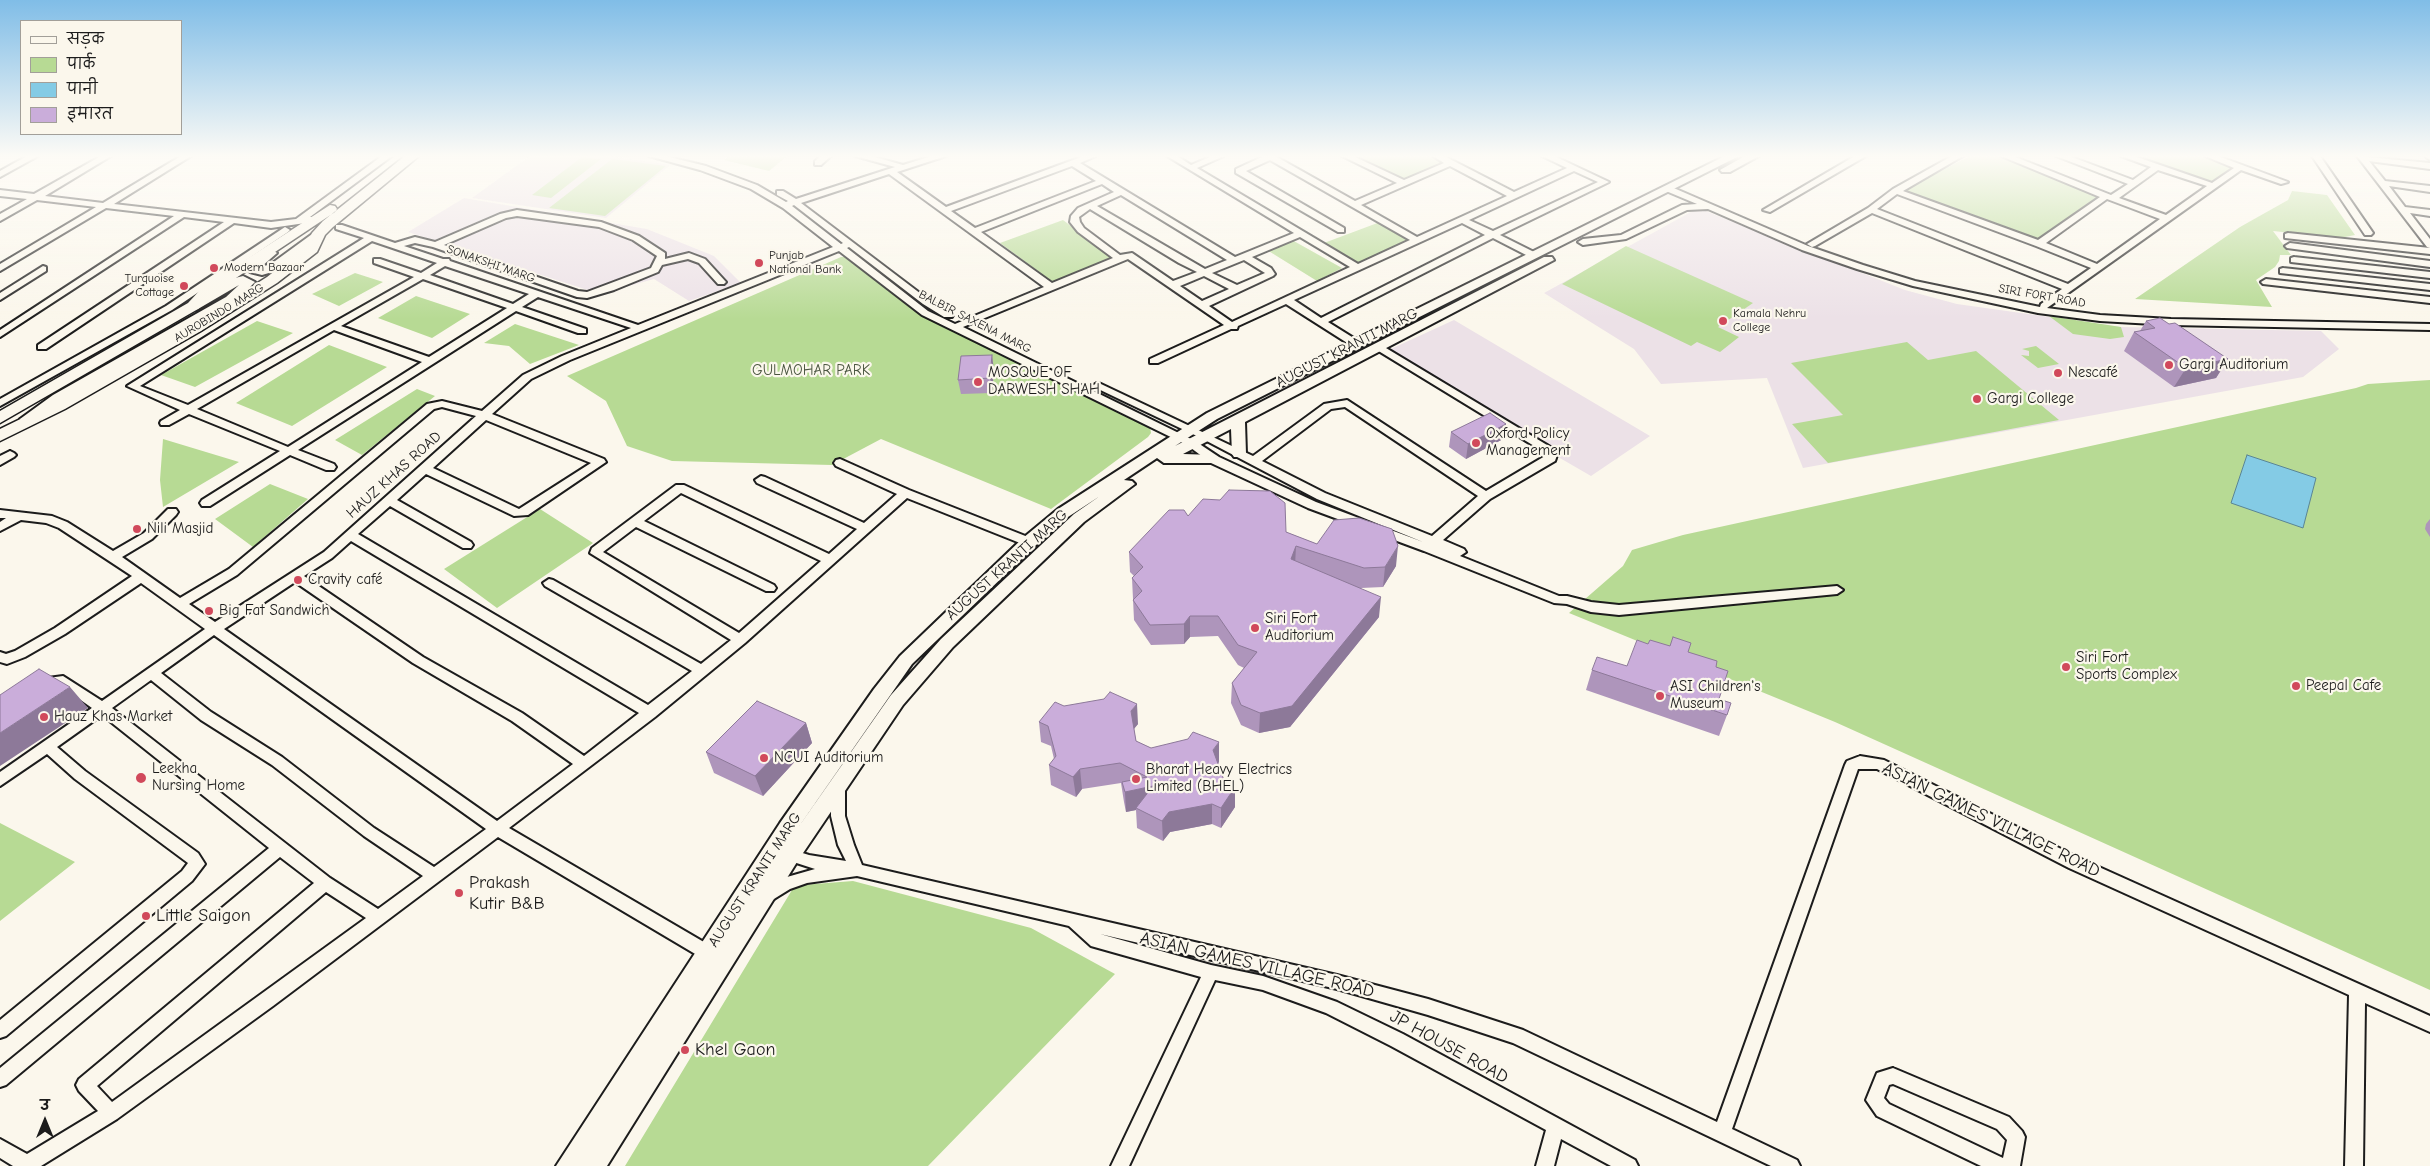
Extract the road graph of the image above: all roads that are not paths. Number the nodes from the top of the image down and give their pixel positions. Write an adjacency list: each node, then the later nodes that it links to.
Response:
1 (13, 210): 35 (street)
2 (98, 210): 70 (street)
3 (148, 210): 34 (street)
4 (320, 210): 44 (street)
5 (333, 210): 40 (highway, AUROBINDO MARG)
6 (339, 210): 40 (highway, AUROBINDO MARG)
7 (792, 210): 58 (street, BALBIR SAXENA MARG)
8 (804, 210): 58 (street, BALBIR SAXENA MARG)
9 (945, 210): 43 (street)
10 (1027, 210): 43 (street)
11 (1081, 210): 63 (street)
12 (1097, 210): 76 (street)
13 (1152, 210): 64 (street)
14 (1261, 210): 46 (street)
15 (1307, 210): 42 (street)
16 (1364, 210): 50 (street)
17 (1483, 210): 38 (street)
18 (1544, 210): 47 (street)
19 (1631, 210): 60 (main road, AUGUST KRANTI MARG)
20 (1640, 210): 51 (main road, AUGUST KRANTI MARG)
21 (1677, 210): 51 (street)
22 (1718, 210): 102 (street, SIRI FORT ROAD)
23 (1730, 210): 53 (street, SIRI FORT ROAD)
24 (1871, 210): 53 (street)
25 (1872, 210): 85 (street)
26 (1948, 210): 54 (street)
27 (2090, 210): 54 (street)
28 (2145, 210): 36 (street)
29 (2180, 210): 36 (street)
30 (2353, 210): 45 (street)
31 (2403, 210): 48 (street)
32 (2412, 210): 33 (street)
33 (2430, 213)
34 (183, 214): 37 (street); 104 (street)
35 (0, 218)
36 (2168, 219): 72 (street)
37 (233, 220): 39 (street); 106 (street)
38 (1463, 220): 47 (street); 50 (street)
39 (272, 224): 44 (street); 44 (street)
40 (318, 226): 44 (highway, AUROBINDO MARG); 44 (main road); 116 (highway, AUROBINDO MARG)
41 (339, 227): 49 (street, SONAKSHI MARG)
42 (1341, 230)
43 (974, 231): 83 (street)
44 (290, 232): 93 (highway, AUROBINDO MARG); 110 (street)
45 (2368, 233)
46 (1300, 234): 62 (street); 71 (street)
47 (1492, 235): 60 (street); 96 (street)
48 (2426, 236): 57 (street)
49 (372, 237): 55 (street, SONAKSHI MARG); 111 (street)
50 (1418, 241): 71 (street)
51 (1583, 242): 107 (main road, AUGUST KRANTI MARG)
52 (2356, 243): 59 (street); 61 (street); 61 (street)
53 (1812, 244): 94 (street, SIRI FORT ROAD)
54 (2039, 244): 72 (street)
55 (396, 245): 56 (street); 67 (street, SONAKSHI MARG)
56 (436, 245): 68 (street); 68 (street)
57 (2430, 245)
58 (843, 246): 98 (street, BALBIR SAXENA MARG); 112 (street, HAUZ KHAS ROAD)
59 (2430, 251)
60 (1533, 255): 105 (main road, AUGUST KRANTI MARG)
61 (2364, 255): 69 (street); 73 (street)
62 (1244, 256): 64 (street); 86 (street)
63 (1118, 258): 82 (street); 83 (street)
64 (1234, 260): 76 (street)
65 (2294, 260): 73 (street)
66 (377, 261): 78 (street)
67 (446, 261): 78 (street); 87 (street, SONAKSHI MARG)
68 (658, 263): 79 (street)
69 (2430, 264)
70 (0, 268)
71 (1358, 268): 91 (street)
72 (2098, 268): 85 (street)
73 (2372, 268): 77 (street); 81 (street)
74 (43, 269): 89 (street)
75 (2283, 271): 81 (street)
76 (1206, 272): 82 (street); 86 (street)
77 (2430, 275)
78 (422, 276): 95 (street); 100 (street)
79 (721, 282)
80 (2266, 282): 88 (street)
81 (2381, 282): 84 (street); 88 (street)
82 (1173, 285): 92 (street)
83 (1051, 287): 98 (street)
84 (2430, 287)
85 (2069, 288): 94 (street)
86 (1237, 289): 92 (street)
87 (538, 293): 95 (street); 99 (street, SONAKSHI MARG)
88 (2390, 296): 90 (street)
89 (0, 297)
90 (2430, 300)
91 (1288, 301): 96 (street); 101 (street)
92 (1202, 305): 101 (street)
93 (193, 306): 113 (highway, AUROBINDO MARG); 116 (main road)
94 (2044, 306): 97 (street, SIRI FORT ROAD)
95 (512, 309): 103 (street); 108 (street)
96 (1322, 322): 105 (street)
97 (2430, 322)
98 (959, 325): 118 (street, BALBIR SAXENA MARG)
99 (634, 326)
100 (334, 327): 108 (street); 111 (street)
101 (1233, 327): 109 (street)
102 (2430, 327)
103 (582, 331)
104 (0, 334)
105 (1356, 344): 118 (main road, AUGUST KRANTI MARG)
106 (42, 347)
107 (1377, 347): 114 (main road, AUGUST KRANTI MARG); 129 (street)
108 (430, 361): 119 (street)
109 (1154, 361)
110 (0, 403)
111 (189, 410): 115 (street); 119 (street)
112 (484, 415): 126 (street, HAUZ KHAS ROAD); 126 (street); 149 (street)
113 (0, 418)
114 (1238, 420): 117 (main road, AUGUST KRANTI MARG); 120 (main road)
115 (165, 423)
116 (4, 434)
117 (1205, 436): 118 (main road, AUGUST KRANTI MARG); 120 (street)
118 (1187, 437): 121 (main road, AUGUST KRANTI MARG); 122 (street, BALBIR SAXENA MARG); 139 (main road, AUGUST KRANTI MARG)
119 (289, 451): 125 (street); 131 (street)
120 (1239, 454): 123 (street)
121 (1164, 458): 122 (main road); 161 (main road, AUGUST KRANTI MARG)
122 (1215, 460): 141 (street, BALBIR SAXENA MARG)
123 (1254, 462): 129 (street); 141 (street)
124 (840, 464): 128 (street)
125 (330, 467)
126 (426, 469): 130 (street, HAUZ KHAS ROAD)
127 (761, 480): 137 (street)
128 (905, 493): 137 (street); 139 (street)
129 (1486, 496): 141 (street)
130 (390, 501): 138 (street, HAUZ KHAS ROAD); 140 (street)
131 (206, 503)
132 (172, 512): 142 (street)
133 (0, 514): 134 (street)
134 (21, 515): 136 (street); 142 (street)
135 (635, 521): 143 (street); 147 (street); 151 (street)
136 (0, 527)
137 (865, 528): 143 (street)
138 (352, 536): 145 (street, HAUZ KHAS ROAD); 157 (street)
139 (1029, 542): 164 (main road, AUGUST KRANTI MARG)
140 (467, 544)
141 (1431, 544): 148 (street)
142 (113, 557): 144 (street)
143 (830, 560): 151 (street)
144 (140, 577): 149 (street); 152 (street)
145 (296, 577): 150 (street, HAUZ KHAS ROAD); 159 (street)
146 (548, 582): 153 (street)
147 (770, 588)
148 (1837, 590)
149 (179, 604): 150 (street)
150 (214, 629): 154 (street, HAUZ KHAS ROAD); 162 (street)
151 (740, 640): 153 (street)
152 (0, 657)
153 (702, 671): 157 (street)
154 (151, 674): 156 (street, HAUZ KHAS ROAD); 166 (street)
155 (31, 699): 156 (street)
156 (101, 707): 158 (street, HAUZ KHAS ROAD); 163 (street)
157 (650, 713): 159 (street)
158 (47, 746): 160 (street, HAUZ KHAS ROAD); 175 (street)
159 (584, 764): 162 (street)
160 (0, 780)
161 (838, 784): 164 (main road, AUGUST KRANTI MARG); 165 (street)
162 (498, 829): 166 (street); 171 (street)
163 (280, 848): 167 (street); 176 (street)
164 (782, 853): 165 (street, ASIAN GAMES VILLAGE ROAD); 168 (main road, AUGUST KRANTI MARG); 171 (main road, AUGUST KRANTI MARG)
165 (857, 870): 168 (street); 170 (street, ASIAN GAMES VILLAGE ROAD)
166 (434, 875): 169 (street)
167 (325, 883): 169 (street); 177 (street)
168 (764, 898): 183 (main road, AUGUST KRANTI MARG)
169 (378, 918): 177 (street)
170 (1074, 922): 172 (street, JP HOUSE ROAD); 179 (street, ASIAN GAMES VILLAGE ROAD)
171 (708, 953): 182 (main road, AUGUST KRANTI MARG)
172 (1211, 972): 178 (street, JP HOUSE ROAD); 184 (street)
173 (2357, 991): 174 (street, ASIAN GAMES VILLAGE ROAD); 179 (street, ASIAN GAMES VILLAGE ROAD); 190 (street)
174 (2430, 1024)
175 (0, 1030)
176 (0, 1080)
177 (111, 1113): 181 (street)
178 (1555, 1128): 185 (street); 186 (street, JP HOUSE ROAD)
179 (1722, 1132): 187 (street, ASIAN GAMES VILLAGE ROAD)
180 (0, 1148): 181 (street)
181 (26, 1165)
182 (568, 1166)
183 (593, 1166)
184 (1120, 1166)
185 (1544, 1166)
186 (1629, 1166)
187 (1791, 1166)
188 (2001, 1166): 189 (street)
189 (2011, 1166)
190 (2354, 1166)

